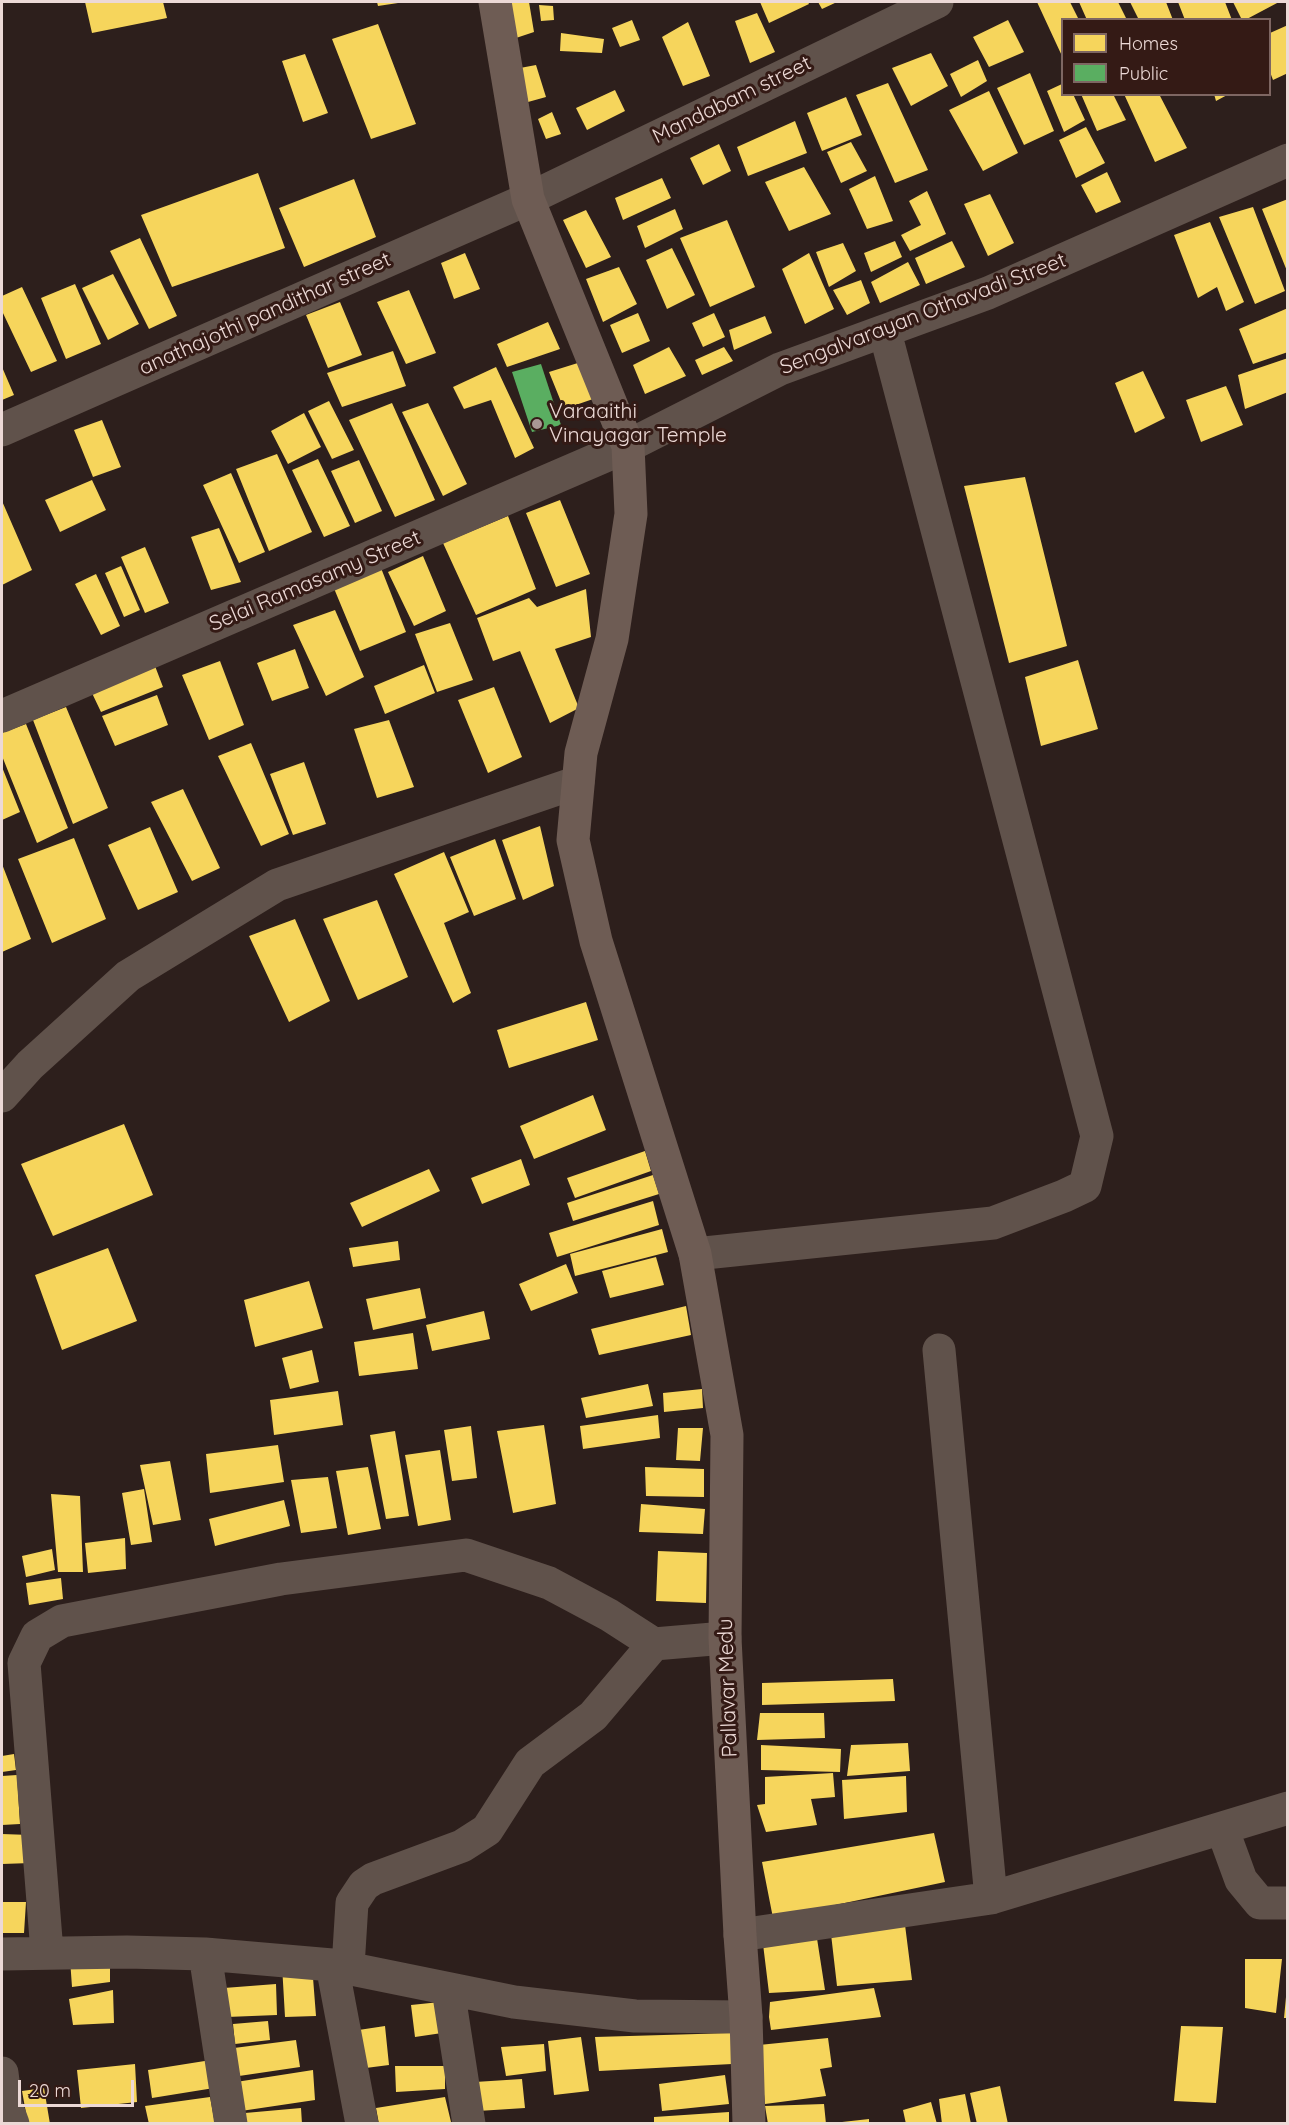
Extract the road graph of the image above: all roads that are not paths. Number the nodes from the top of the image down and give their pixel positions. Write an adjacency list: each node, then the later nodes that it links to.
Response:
1 (495, 2): 4 (street, Pallavar Medu)
2 (937, 2): 4 (street, Mandabam street)
3 (1287, 160): 5 (street, Sengalvarayan Othavadi Street)
4 (528, 199): 6 (street, anathajothi pandithar street); 7 (street, Pallavar Medu)
5 (885, 332): 7 (street, Sengalvarayan Othavadi Street); 11 (street)
6 (2, 430)
7 (628, 446): 8 (street, Selai Ramasamy Street); 9 (street, Pallavar Medu)
8 (2, 716)
9 (578, 782): 10 (street); 11 (street, Pallavar Medu)
10 (2, 1096)
11 (695, 1254): 13 (street, Pallavar Medu)
12 (939, 1350): 17 (street)
13 (725, 1638): 14 (street); 19 (street, Pallavar Medu)
14 (654, 1644): 20 (street); 23 (street)
15 (1287, 1808): 16 (street)
16 (1222, 1827): 17 (street); 18 (street)
17 (991, 1898): 19 (street)
18 (1287, 1903)
19 (740, 1935): 25 (street, Pallavar Medu)
20 (47, 1952): 21 (street); 22 (street)
21 (2, 1954)
22 (205, 1954): 23 (street); 28 (street)
23 (340, 1966): 24 (street); 29 (street)
24 (448, 1989): 25 (street); 30 (street)
25 (746, 2016): 31 (street, Pallavar Medu)
26 (2, 2073): 27 (street)
27 (13, 2124)
28 (231, 2124)
29 (362, 2124)
30 (469, 2124)
31 (749, 2124)

